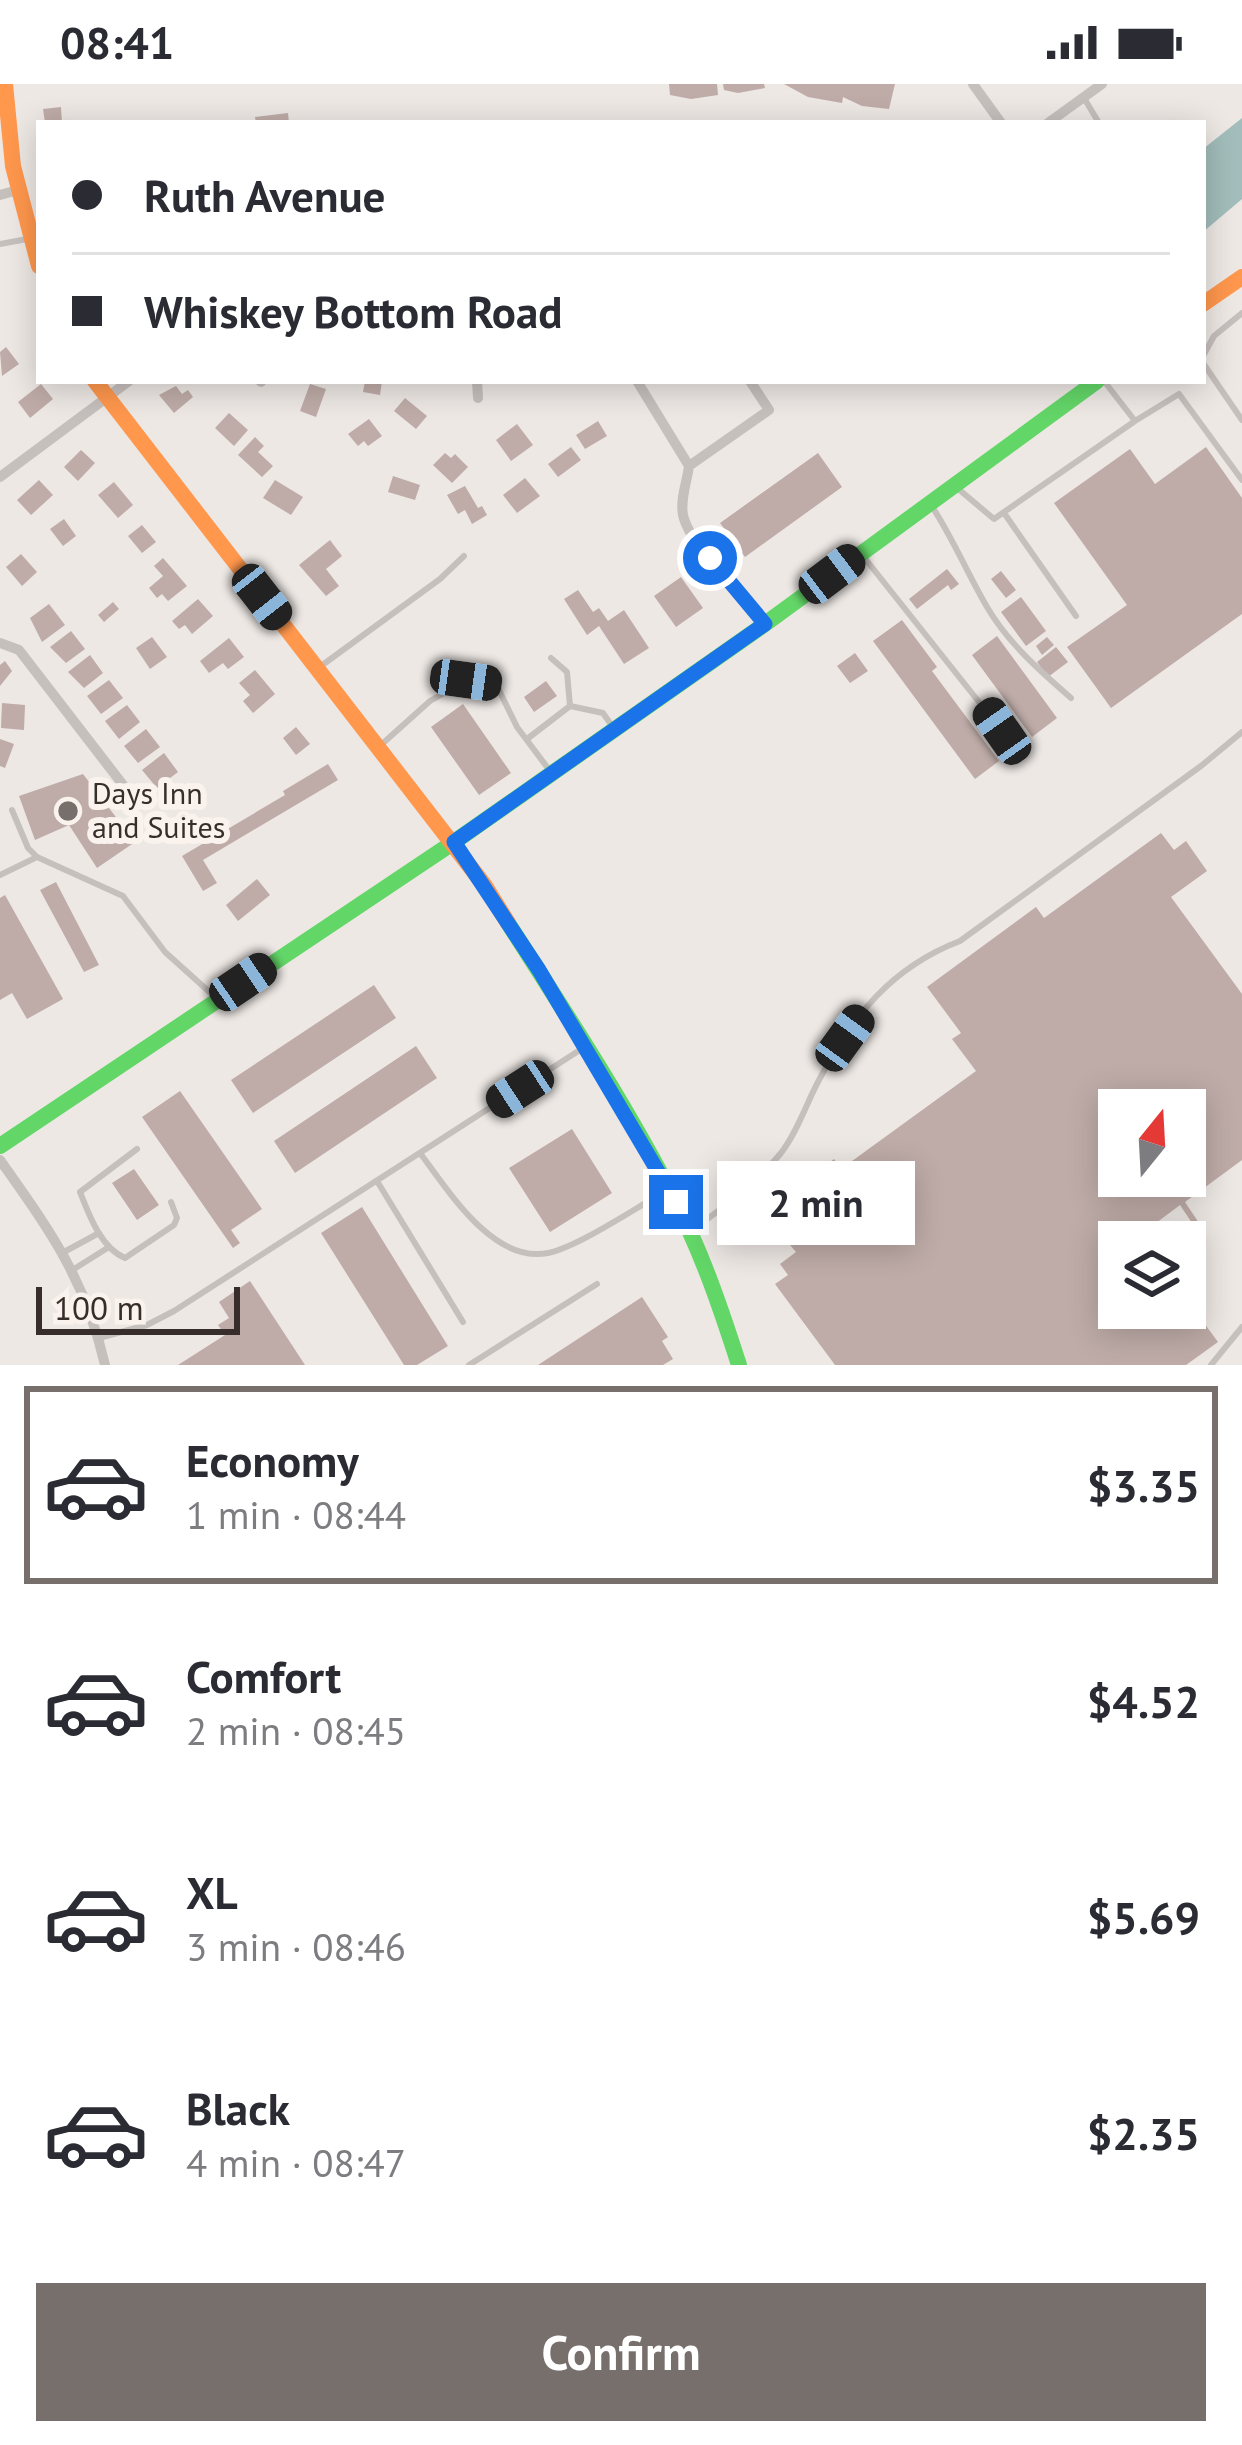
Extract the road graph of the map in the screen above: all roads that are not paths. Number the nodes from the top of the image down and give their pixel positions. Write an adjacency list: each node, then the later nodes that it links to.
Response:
1 (5, 84): 8 (main road)
2 (973, 84): 5 (street)
3 (1102, 84): 4 (street)
4 (1084, 98): 6 (street); 7 (lane)
5 (999, 120)
6 (1052, 120)
7 (1097, 120)
8 (9, 193): 9 (main road)
9 (30, 239): 10 (lane); 11 (main road)
10 (0, 244)
11 (36, 257)
12 (1242, 277): 13 (main road)
13 (1206, 302)
14 (1242, 313): 15 (lane)
15 (1206, 353)
16 (1206, 364): 26 (lane)
17 (97, 384): 24 (main road)
18 (125, 384): 24 (street)
19 (477, 384): 25 (street)
20 (640, 384): 28 (street)
21 (751, 384): 28 (street)
22 (1097, 384): 31 (main road)
23 (1104, 384): 27 (lane)
24 (107, 398): 29 (street); 40 (main road)
25 (478, 398)
26 (1242, 420)
27 (1135, 421): 30 (lane); 33 (lane)
28 (689, 466): 37 (street)
29 (0, 477)
30 (1242, 480)
31 (954, 485): 32 (main road); 33 (lane)
32 (929, 502): 34 (main road); 41 (lane)
33 (1004, 513): 36 (lane)
34 (861, 553): 37 (main road); 44 (lane)
35 (464, 556): 40 (lane)
36 (1076, 616)
37 (765, 624): 43 (main road)
38 (0, 643): 49 (street)
39 (551, 658): 42 (lane)
40 (318, 668): 47 (main road)
41 (1071, 698)
42 (570, 706): 43 (lane); 46 (lane)
43 (614, 729): 48 (main road)
44 (1002, 731)
45 (1242, 732): 63 (lane)
46 (527, 739): 47 (lane); 48 (lane)
47 (380, 746): 51 (main road)
48 (551, 773): 51 (main road)
49 (130, 794)
50 (13, 810): 52 (lane)
51 (454, 842): 54 (main road); 55 (main road)
52 (38, 857): 53 (lane); 54 (lane)
53 (0, 874)
54 (218, 999): 56 (main road)
55 (586, 1046): 58 (lane); 61 (main road)
56 (0, 1146)
57 (137, 1149): 64 (lane)
58 (420, 1153): 60 (lane); 61 (lane)
59 (0, 1160): 66 (street)
60 (377, 1180): 69 (lane); 71 (lane)
61 (669, 1189): 63 (main road)
62 (171, 1202): 65 (lane)
63 (690, 1232): 74 (main road)
64 (99, 1233): 65 (lane); 66 (lane)
65 (109, 1247): 67 (lane)
66 (64, 1252): 67 (street)
67 (74, 1269): 71 (street)
68 (597, 1284): 73 (lane)
69 (464, 1322)
70 (1242, 1327): 75 (lane)
71 (99, 1338): 72 (street)
72 (105, 1365)
73 (469, 1365)
74 (739, 1365)
75 (1211, 1365)

